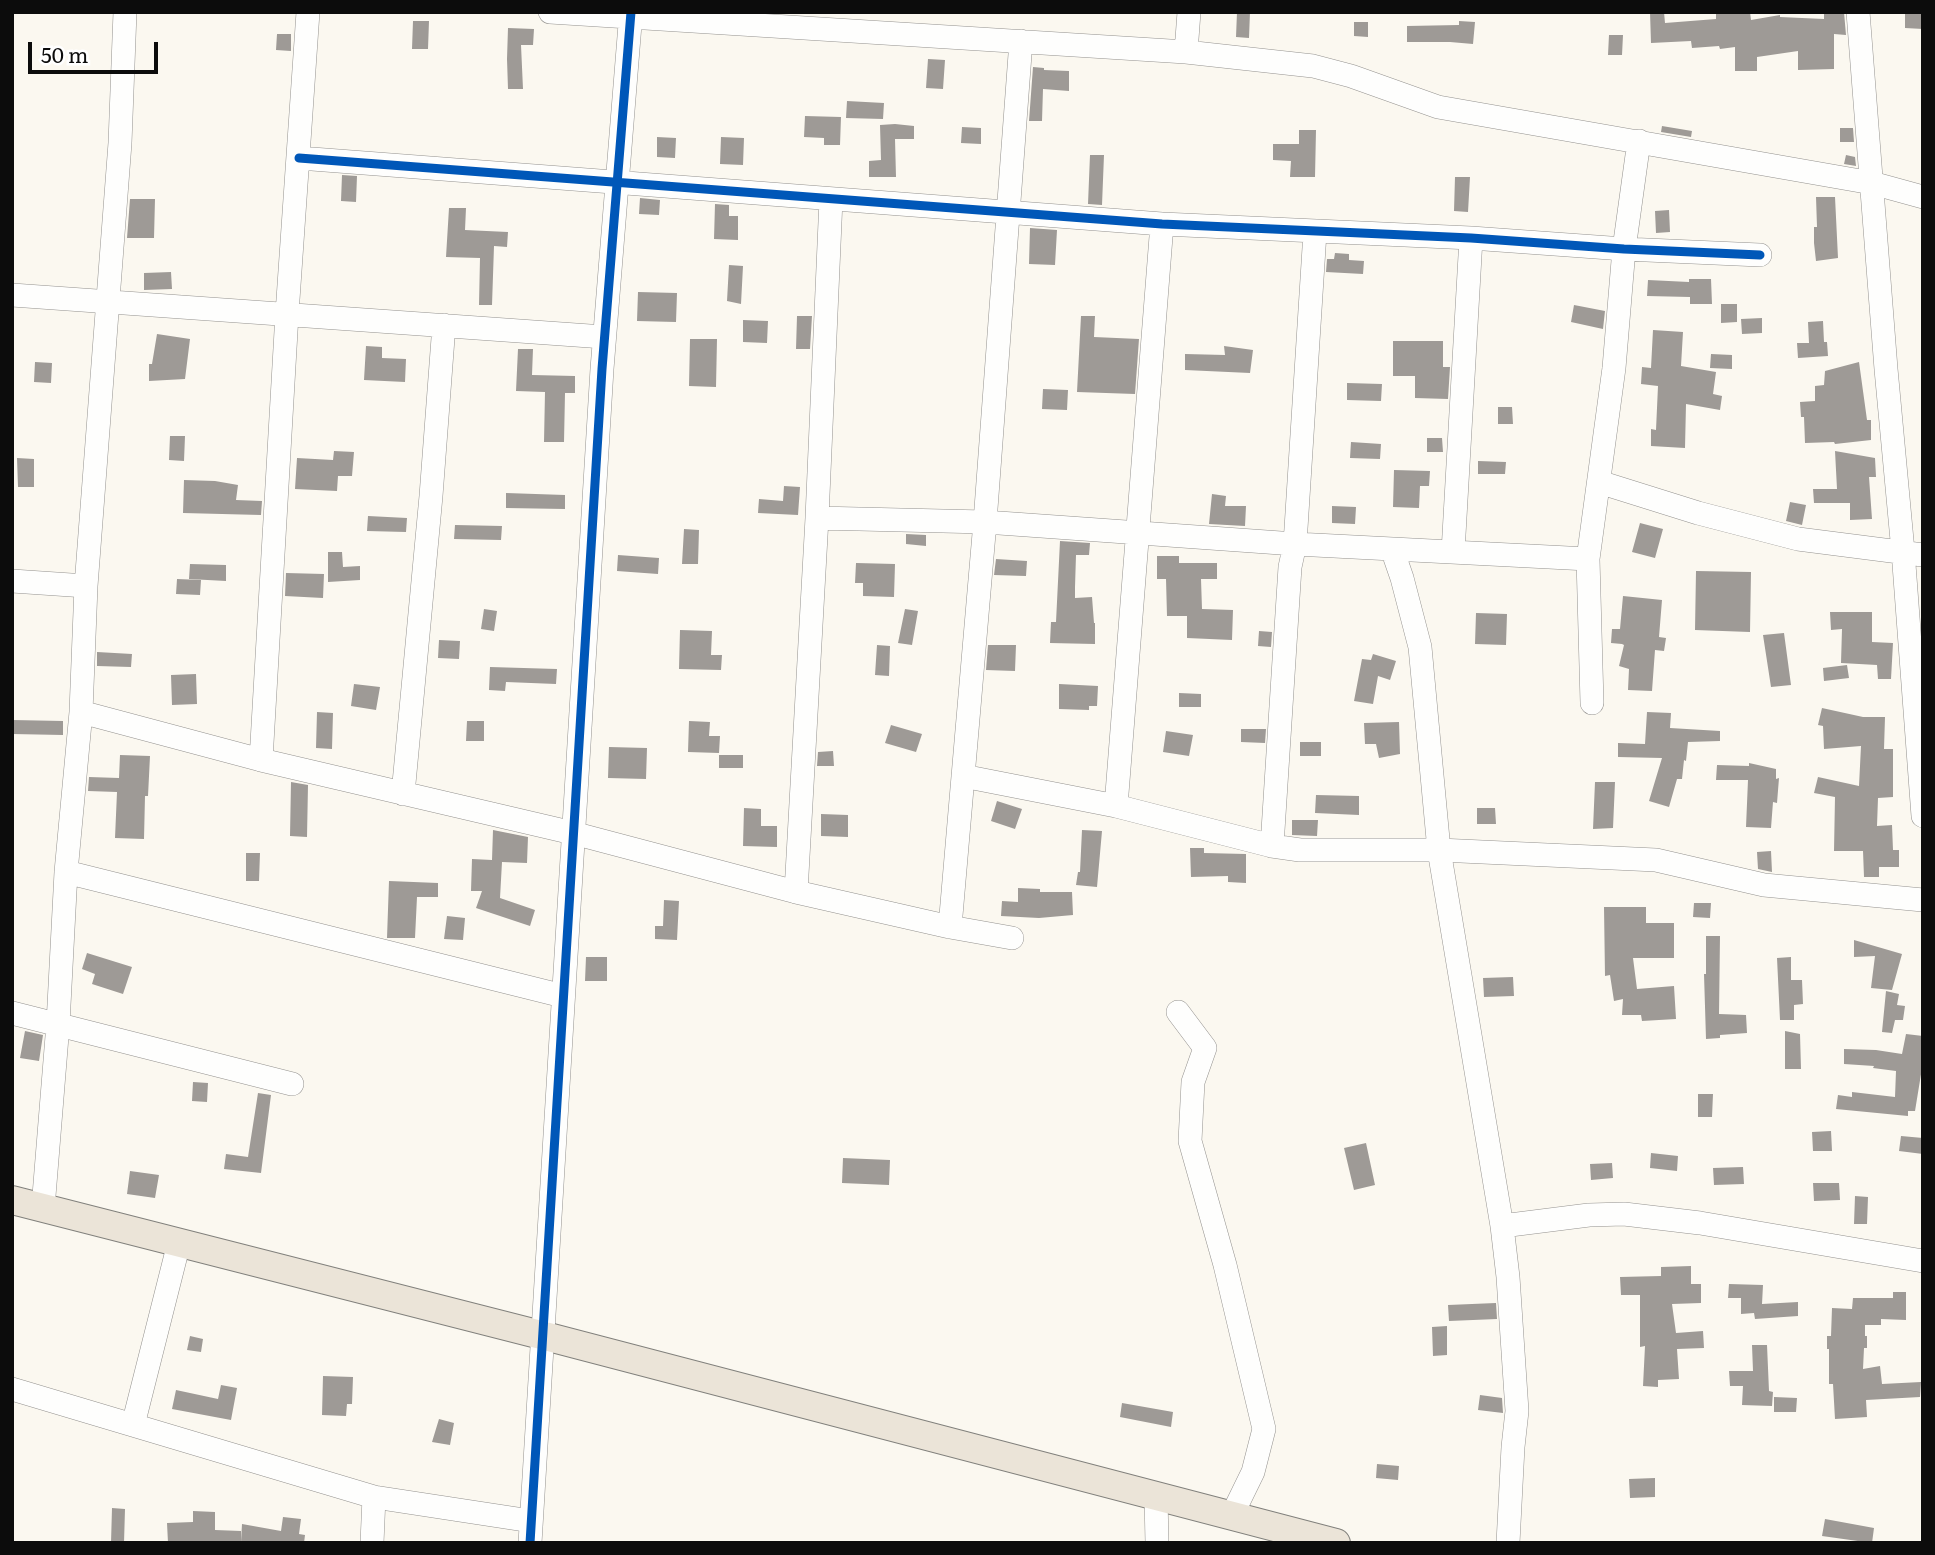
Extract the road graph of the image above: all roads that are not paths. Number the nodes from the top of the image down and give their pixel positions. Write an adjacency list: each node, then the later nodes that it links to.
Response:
1 (125, 12): 22 (street)
2 (308, 12): 10 (street)
3 (550, 12): 6 (street)
4 (1189, 12): 8 (street)
5 (1858, 12): 11 (street)
6 (631, 15): 7 (street); 12 (street)
7 (1021, 41): 8 (street); 15 (street)
8 (1186, 52): 9 (street)
9 (1639, 141): 11 (street); 19 (street)
10 (299, 159): 12 (street); 23 (street)
11 (1872, 183): 13 (street); 33 (street)
12 (617, 184): 14 (street); 25 (street)
13 (1923, 197)
14 (831, 200): 15 (street); 27 (street)
15 (1009, 212): 16 (street); 28 (street)
16 (1162, 224): 17 (street); 29 (street)
17 (1315, 232): 18 (street); 30 (street)
18 (1471, 239): 19 (street); 32 (street)
19 (1624, 249): 20 (street); 26 (street)
20 (1760, 255)
21 (12, 295): 22 (street)
22 (107, 301): 23 (street); 36 (street)
23 (287, 314): 24 (street); 39 (street)
24 (443, 325): 25 (street); 41 (street)
25 (604, 337): 44 (street)
26 (1599, 482): 33 (street); 34 (street)
27 (817, 518): 28 (street); 48 (street)
28 (985, 522): 29 (street); 40 (street)
29 (1138, 533): 30 (street); 42 (street)
30 (1295, 544): 31 (street); 45 (street)
31 (1392, 549): 32 (street); 46 (street)
32 (1453, 552): 34 (street)
33 (1913, 553): 43 (street)
34 (1588, 558): 37 (street)
35 (12, 581): 36 (street)
36 (86, 586): 38 (street)
37 (1592, 703)
38 (81, 712): 39 (street); 47 (street)
39 (261, 760): 41 (street)
40 (963, 776): 42 (street); 50 (street)
41 (402, 794): 44 (street)
42 (1116, 806): 45 (street)
43 (1923, 816)
44 (573, 833): 48 (street); 52 (street)
45 (1272, 846): 46 (street)
46 (1439, 850): 49 (street); 59 (street)
47 (66, 872): 52 (street); 55 (street)
48 (796, 892): 50 (street)
49 (1923, 900)
50 (950, 927): 51 (street)
51 (1012, 939)
52 (563, 996): 62 (street)
53 (1178, 1012): 67 (street)
54 (12, 1013): 55 (street)
55 (58, 1024): 56 (street); 58 (street)
56 (292, 1084)
57 (12, 1200): 58 (main road)
58 (43, 1208): 60 (main road)
59 (1502, 1226): 61 (street); 72 (street)
60 (179, 1243): 62 (main road); 64 (street)
61 (1923, 1261)
62 (541, 1335): 66 (main road); 68 (street)
63 (12, 1389): 64 (street)
64 (133, 1424): 65 (street)
65 (374, 1497): 68 (street); 69 (street)
66 (1156, 1497): 67 (main road); 70 (street)
67 (1232, 1515): 71 (main road)
68 (530, 1532)
69 (372, 1543)
70 (1157, 1543)
71 (1336, 1543)
72 (1508, 1543)

